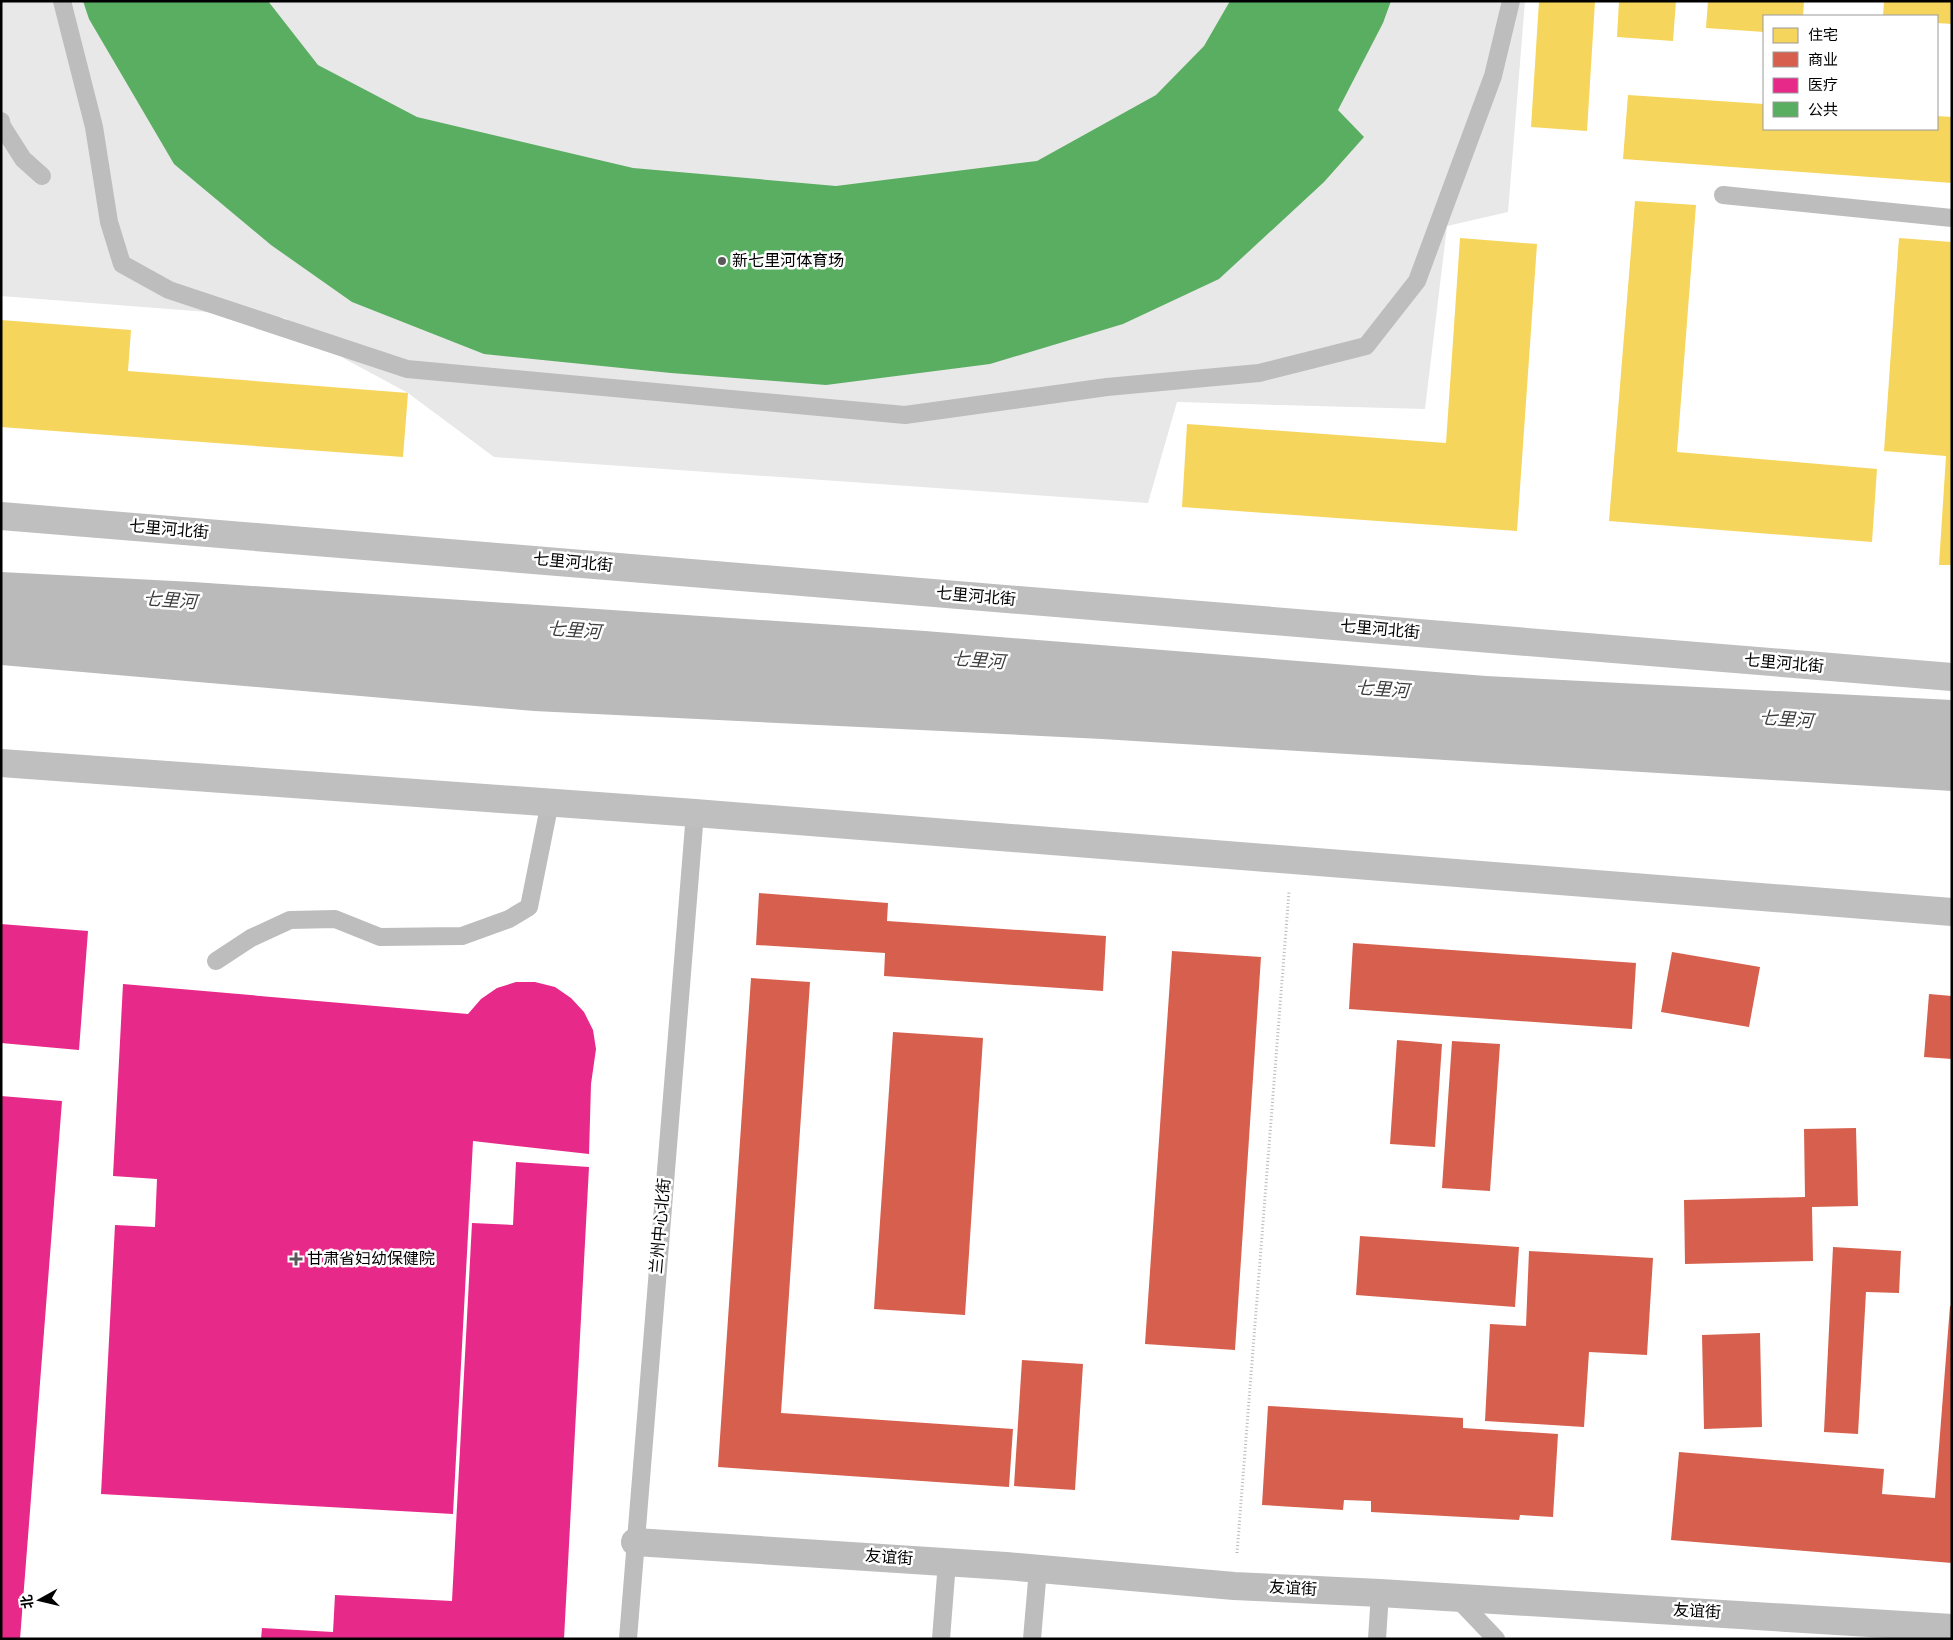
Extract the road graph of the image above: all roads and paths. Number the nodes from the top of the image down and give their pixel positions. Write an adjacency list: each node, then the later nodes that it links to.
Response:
1 (62, 1): 2 (lane)
2 (1512, 1)
3 (1, 121): 4 (lane)
4 (42, 176)
5 (1723, 195): 6 (lane)
6 (1952, 218)
7 (1, 516): 8 (street, 七里河北街)
8 (1952, 677)
9 (1, 763): 10 (street)
10 (550, 802): 11 (street); 14 (lane)
11 (695, 813): 12 (street); 15 (lane, 兰州中心北街)
12 (1291, 860): 13 (street); 18 (path)
13 (1952, 912)
14 (216, 961)
15 (635, 1542): 16 (street, 友谊街); 23 (lane, 兰州中心北街)
16 (947, 1562): 17 (street, 友谊街); 24 (lane)
17 (1038, 1569): 18 (street, 友谊街); 25 (lane)
18 (1234, 1586): 19 (street, 友谊街)
19 (1380, 1593): 20 (street, 友谊街); 26 (lane)
20 (1456, 1598): 22 (street, 友谊街); 27 (lane)
21 (1952, 1628): 22 (street, 友谊街)
22 (1875, 1631)
23 (628, 1639)
24 (941, 1639)
25 (1032, 1639)
26 (1377, 1639)
27 (1496, 1639)

